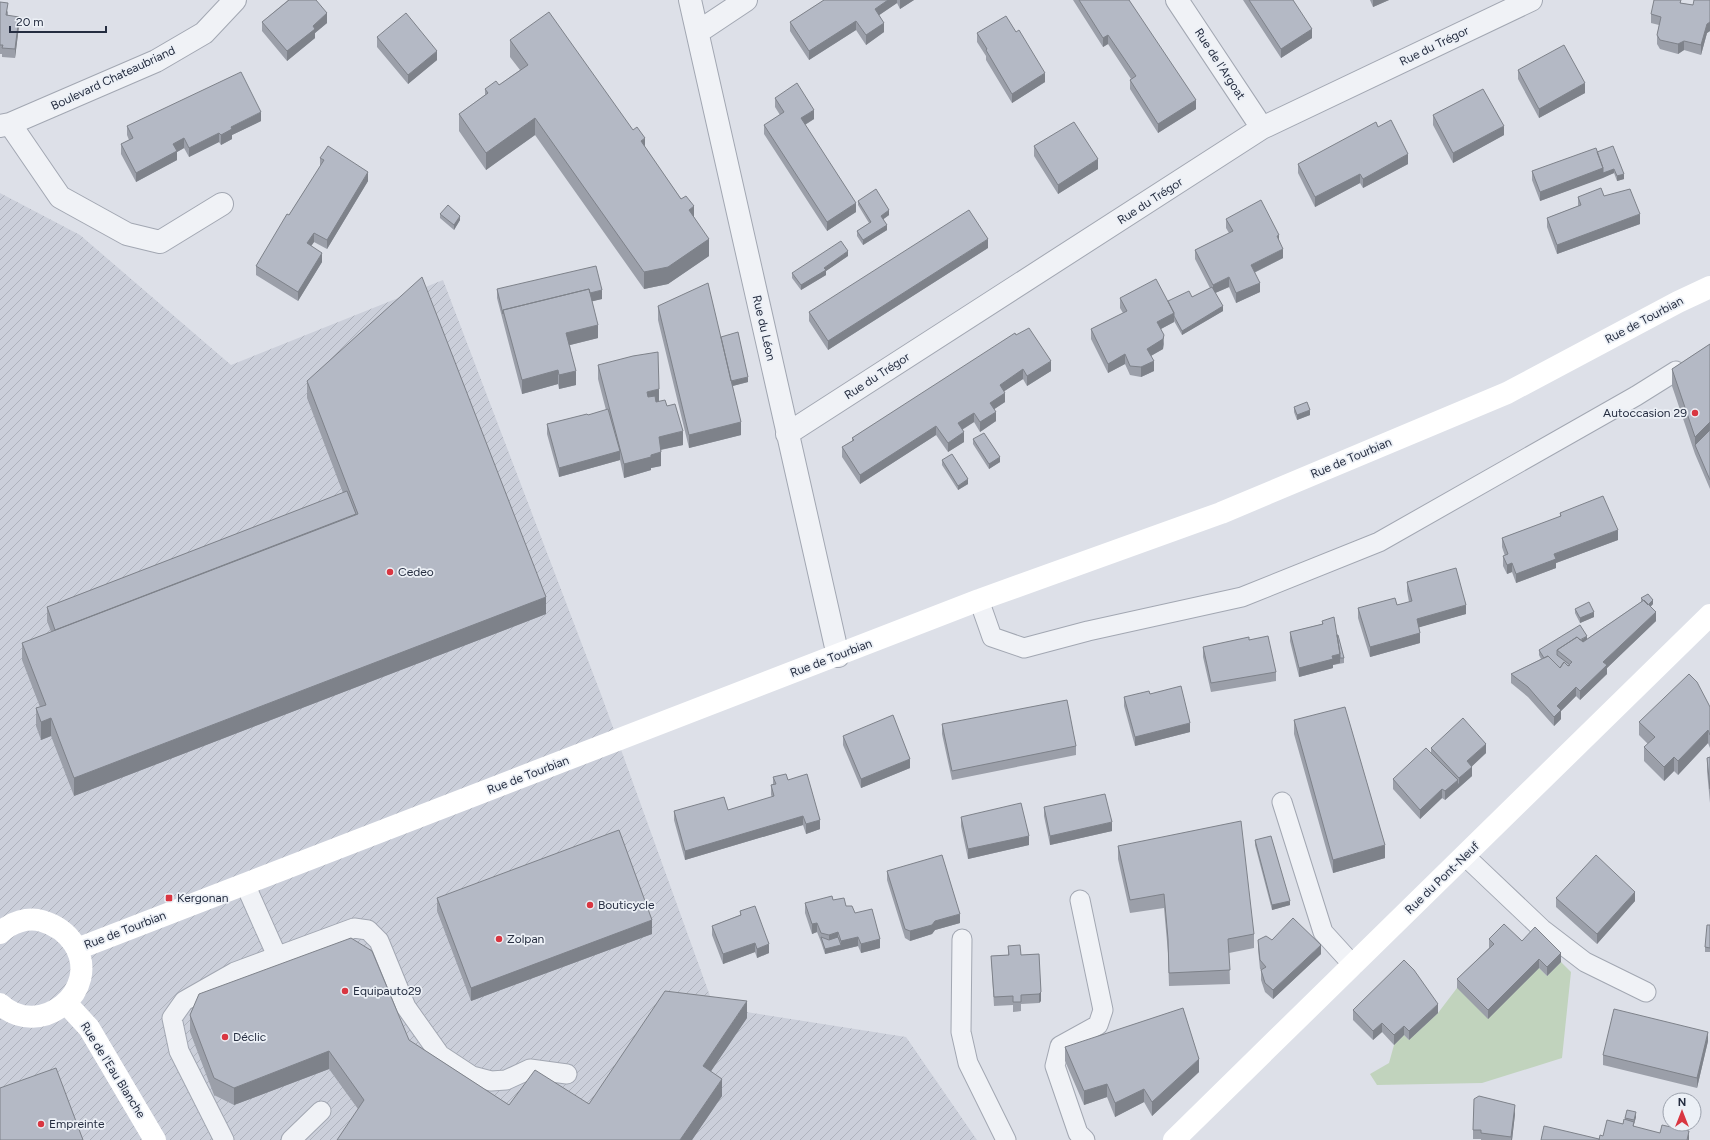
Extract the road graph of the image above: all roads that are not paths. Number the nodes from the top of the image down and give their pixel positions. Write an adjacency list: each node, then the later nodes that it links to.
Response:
1 (235, 0): 7 (street, Boulevard Chateaubriand)
2 (690, 0): 6 (street, Rue du Léon)
3 (746, 0): 6 (street)
4 (1177, 0): 8 (street, Rue de l'Argoat)
5 (1531, 0): 8 (street, Rue du Trégor)
6 (698, 32): 12 (street, Rue du Léon)
7 (5, 125): 9 (street)
8 (1262, 128): 12 (street, Rue du Trégor)
9 (222, 204)
10 (1710, 287): 13 (main road, Rue de Tourbian)
11 (1676, 371): 13 (lane)
12 (787, 434): 15 (street, Rue du Léon)
13 (980, 600): 15 (main road, Rue de Tourbian)
14 (1710, 615): 17 (main road, Rue du Pont-Neuf)
15 (838, 656): 18 (main road, Rue de Tourbian)
16 (1282, 802): 24 (lane)
17 (1465, 856): 24 (main road, Rue du Pont-Neuf); 25 (lane)
18 (245, 884): 22 (main road, Rue de Tourbian); 23 (lane)
19 (1080, 900): 34 (lane)
20 (1, 930): 22 (main road)
21 (962, 939): 33 (lane)
22 (77, 948): 26 (main road)
23 (277, 956): 28 (lane); 31 (lane)
24 (1353, 965): 35 (main road, Rue du Pont-Neuf)
25 (1646, 992)
26 (66, 1003): 27 (main road); 30 (main road, Rue de l'Eau Blanche)
27 (0, 1004)
28 (567, 1074)
29 (321, 1110): 32 (lane)
30 (155, 1140)
31 (224, 1140)
32 (290, 1140)
33 (1006, 1140)
34 (1085, 1140)
35 (1174, 1140)

